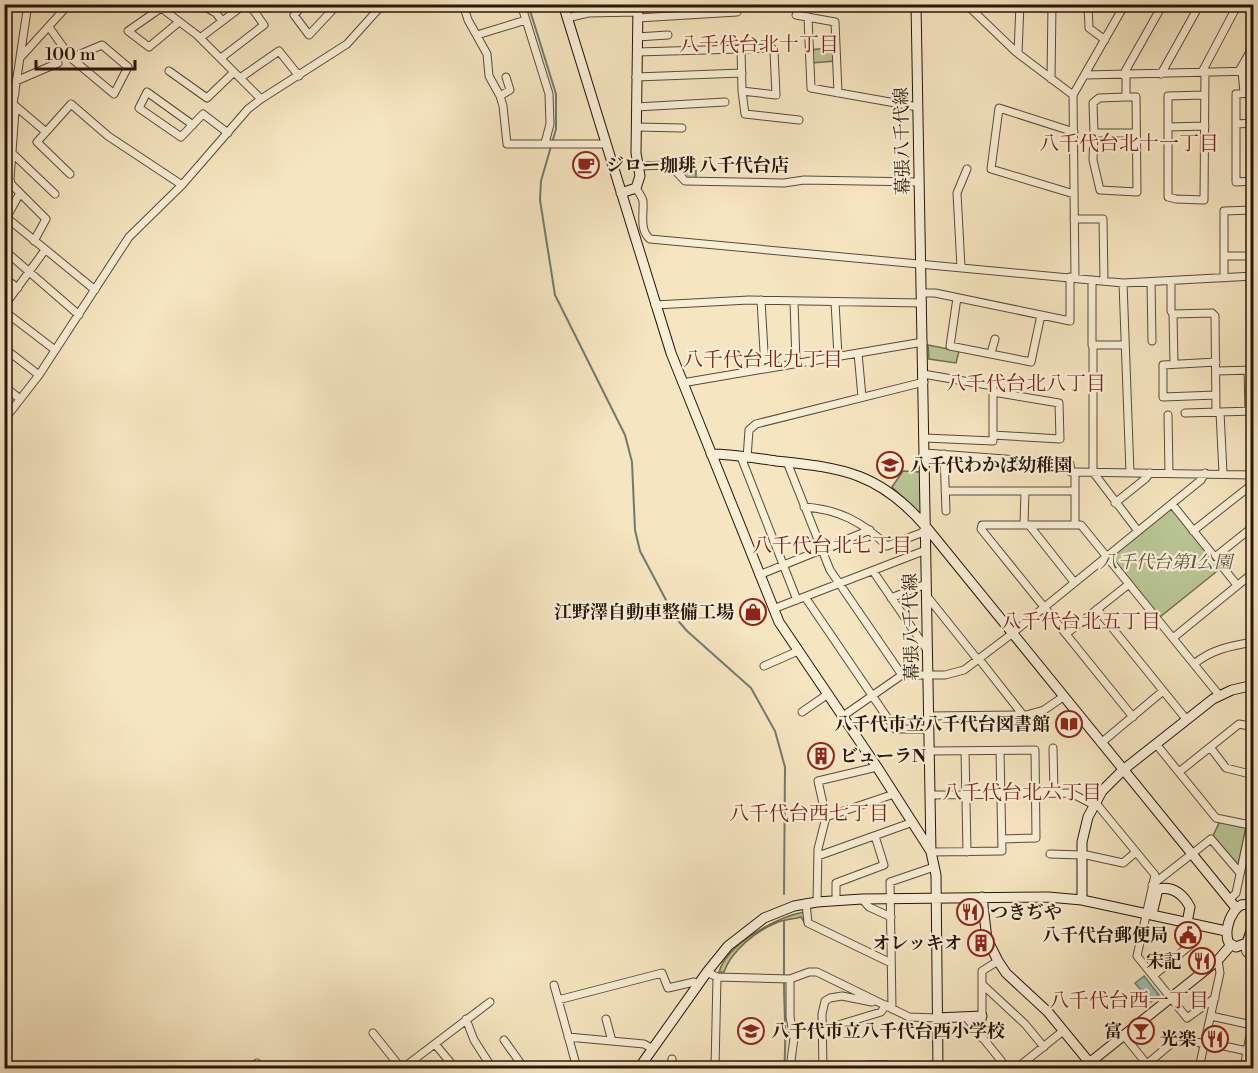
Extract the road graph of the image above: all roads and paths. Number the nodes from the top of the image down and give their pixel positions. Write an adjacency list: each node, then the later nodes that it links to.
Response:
1 (28, 4): 42 (street)
2 (69, 4): 32 (street)
3 (200, 4): 30 (street)
4 (244, 4): 30 (street)
5 (249, 4): 44 (street)
6 (304, 4): 7 (street)
7 (338, 4)
8 (383, 4): 55 (street)
9 (463, 4): 33 (street)
10 (521, 4): 29 (street)
11 (563, 4): 28 (street)
12 (584, 4): 25 (street)
13 (736, 4): 24 (street)
14 (916, 4): 74 (street, 幕張八千代線)
15 (966, 4): 41 (street)
16 (1020, 4): 41 (street)
17 (1052, 4): 59 (street)
18 (1088, 4): 37 (street)
19 (1125, 4): 37 (street)
20 (1162, 4): 54 (street)
21 (1200, 4): 52 (street)
22 (1238, 4): 50 (street)
23 (159, 6): 31 (street); 31 (street)
24 (638, 11): 25 (street); 35 (street)
25 (585, 14): 28 (street)
26 (796, 15): 27 (street)
27 (808, 17): 63 (street); 63 (street)
28 (567, 18): 91 (street)
29 (526, 20): 33 (street); 90 (street)
30 (222, 21): 36 (street)
31 (179, 22): 36 (street)
32 (49, 27): 42 (street); 43 (street)
33 (477, 35): 69 (street)
34 (668, 35): 35 (street)
35 (637, 36): 40 (street)
36 (200, 38): 44 (street)
37 (1105, 40): 53 (street)
38 (1254, 45): 47 (street)
39 (741, 48): 40 (street); 51 (street); 61 (street)
40 (637, 52): 57 (street)
41 (1018, 53): 59 (street)
42 (20, 57): 60 (street)
43 (71, 58): 43 (street)
44 (221, 58): 49 (street)
45 (58, 63): 60 (street)
46 (169, 70): 49 (street)
47 (1241, 71): 48 (street); 50 (street); 64 (street)
48 (1254, 71)
49 (234, 72): 58 (street)
50 (1204, 72): 52 (street); 68 (street)
51 (742, 73): 57 (street); 61 (street)
52 (1161, 74): 54 (street)
53 (1085, 75): 54 (street); 67 (street)
54 (1124, 75): 70 (street)
55 (299, 76): 58 (street); 71 (street)
56 (506, 77): 69 (street)
57 (636, 77): 75 (street)
58 (240, 78): 71 (street)
59 (1051, 79): 67 (street)
60 (16, 81): 66 (street)
61 (742, 91): 77 (street)
62 (4, 92): 66 (street)
63 (837, 93): 74 (street)
64 (1244, 93): 65 (street); 79 (street)
65 (1254, 93)
66 (15, 94): 73 (street)
67 (1073, 95): 86 (street)
68 (1205, 95): 81 (street); 83 (street)
69 (500, 96): 90 (street)
70 (1126, 97): 88 (street); 89 (street)
71 (261, 99): 87 (street)
72 (725, 102): 75 (street)
73 (13, 104): 76 (street); 85 (street); 92 (street)
74 (918, 106): 98 (street, 幕張八千代線)
75 (636, 107): 82 (street)
76 (4, 119)
77 (799, 120)
78 (1254, 123): 79 (street)
79 (1236, 124): 97 (street)
80 (193, 125): 80 (street); 87 (street)
81 (1205, 126): 83 (street); 83 (street)
82 (636, 127): 84 (street); 93 (street)
83 (1168, 127)
84 (682, 128)
85 (46, 132): 95 (street); 99 (street)
86 (1074, 132): 105 (street); 105 (street)
87 (228, 133): 99 (street)
88 (1094, 133): 89 (street); 89 (street)
89 (1136, 133)
90 (547, 144): 91 (street)
91 (606, 144): 103 (street)
92 (12, 153): 96 (street); 104 (street)
93 (638, 166): 98 (street); 100 (street)
94 (967, 169): 115 (street)
95 (70, 174)
96 (10, 179): 101 (street); 102 (street)
97 (1254, 181)
98 (920, 182): 114 (street, 幕張八千代線)
99 (182, 185): 127 (street)
100 (636, 188): 103 (street); 114 (street)
101 (4, 189)
102 (20, 193): 108 (street); 109 (street)
103 (621, 193): 133 (street)
104 (55, 194)
105 (1074, 194): 107 (street)
106 (1254, 210): 112 (street)
107 (1074, 219): 119 (street); 122 (street)
108 (6, 220): 109 (street)
109 (34, 241): 111 (street)
110 (4, 249): 116 (street)
111 (45, 250): 116 (street); 127 (street)
112 (1224, 256): 113 (street); 120 (street)
113 (1254, 256)
114 (921, 264): 115 (street); 128 (street, 幕張八千代線)
115 (961, 267): 119 (street)
116 (30, 272): 126 (street); 136 (street)
117 (1254, 276): 120 (street)
118 (4, 278): 126 (street)
119 (1072, 278): 121 (street); 137 (street)
120 (1224, 278): 123 (street)
121 (1092, 280): 122 (street); 141 (street)
122 (1104, 281): 125 (street)
123 (1171, 281): 124 (street); 135 (street)
124 (1151, 282): 125 (street); 139 (street)
125 (1123, 283): 142 (street)
126 (18, 288): 134 (street)
127 (95, 290): 136 (street)
128 (922, 298): 129 (street); 132 (street); 140 (street, 幕張八千代線)
129 (957, 298): 137 (street); 146 (street)
130 (761, 300): 131 (street); 133 (street); 151 (street)
131 (794, 301): 132 (street); 149 (street)
132 (835, 302): 147 (street)
133 (655, 305): 156 (street)
134 (4, 309): 144 (street)
135 (1173, 314): 148 (street); 150 (street)
136 (79, 315): 144 (street)
137 (1041, 315): 146 (street)
138 (995, 339): 146 (street)
139 (1152, 341)
140 (923, 342): 145 (street); 155 (street, 幕張八千代線)
141 (1093, 345): 142 (street); 175 (street)
142 (1125, 345): 176 (street)
143 (4, 348): 154 (street)
144 (55, 350): 154 (street)
145 (858, 353): 147 (street); 160 (street)
146 (991, 354)
147 (838, 356): 149 (street)
148 (1216, 362): 150 (street); 153 (street)
149 (796, 363): 151 (street)
150 (1174, 364): 159 (street)
151 (765, 369): 156 (street)
152 (1251, 370): 153 (street); 162 (street)
153 (1216, 371): 159 (street)
154 (39, 375): 161 (street)
155 (923, 378): 158 (street); 160 (street); 168 (street, 幕張八千代線)
156 (682, 383): 170 (street)
157 (4, 386): 161 (street)
158 (993, 392): 167 (street); 167 (street)
159 (1216, 395): 163 (street)
160 (862, 397): 172 (street)
161 (20, 399): 166 (street)
162 (1251, 411): 163 (street)
163 (1218, 412): 164 (street); 180 (street)
164 (1185, 413)
165 (1168, 415): 178 (street)
166 (4, 420)
167 (993, 435): 168 (street)
168 (925, 438): 169 (street, 幕張八千代線)
169 (925, 453): 171 (street); 193 (street, 幕張八千代線)
170 (711, 454): 172 (street); 204 (street)
171 (944, 454): 174 (street); 183 (street)
172 (744, 457): 173 (street); 201 (street)
173 (787, 462): 188 (street); 193 (street)
174 (1075, 472): 175 (street); 185 (street)
175 (1093, 472): 176 (street); 186 (street)
176 (1130, 472): 177 (street)
177 (1150, 473): 178 (street); 186 (street)
178 (1169, 473): 179 (street)
179 (1205, 473): 180 (street); 187 (street)
180 (1223, 474): 181 (street)
181 (1254, 475)
182 (1254, 483): 196 (street)
183 (945, 491): 184 (street); 189 (street)
184 (1024, 491): 185 (street); 190 (street)
185 (1075, 491): 191 (street)
186 (1115, 503): 195 (street)
187 (1172, 504): 195 (street); 196 (street)
188 (804, 507): 194 (street); 197 (street)
189 (946, 511)
190 (1027, 525): 191 (street); 205 (street); 213 (street)
191 (1075, 525): 199 (street)
192 (1254, 526): 200 (street)
193 (927, 528): 194 (street); 198 (street, 幕張八千代線); 217 (street)
194 (870, 530): 197 (street)
195 (1138, 531): 199 (street)
196 (1193, 531): 200 (street)
197 (821, 550): 201 (street); 206 (street)
198 (926, 550): 202 (street); 207 (street, 幕張八千代線)
199 (1106, 557): 205 (street); 208 (street)
200 (1215, 557): 209 (street)
201 (783, 565): 204 (street); 211 (street)
202 (873, 571): 206 (street); 212 (street)
203 (1254, 572): 209 (street)
204 (759, 575): 214 (street)
205 (1074, 582): 213 (street)
206 (838, 584): 211 (street); 226 (street)
207 (926, 584): 210 (street, 幕張八千代線); 212 (street)
208 (1129, 584): 215 (street); 219 (street)
209 (1237, 585): 219 (street)
210 (926, 595): 222 (street, 幕張八千代線); 223 (street)
211 (801, 598): 214 (street); 232 (street)
212 (891, 598): 222 (street)
213 (1044, 607): 217 (street); 218 (street)
214 (773, 609): 221 (street)
215 (1097, 609): 218 (street); 229 (street)
216 (1254, 618): 220 (street)
217 (1012, 633): 223 (street); 233 (street)
218 (1066, 634): 238 (street)
219 (1173, 638): 224 (street)
220 (1252, 643): 224 (street)
221 (798, 651): 225 (street); 230 (street)
222 (928, 652): 227 (street, 幕張八千代線)
223 (978, 660): 227 (street); 235 (street)
224 (1194, 664): 231 (street)
225 (764, 666)
226 (902, 675): 227 (street); 232 (street)
227 (928, 675): 237 (street, 幕張八千代線)
228 (1254, 685): 231 (street)
229 (1163, 691): 238 (street); 239 (street)
230 (828, 694): 234 (street); 236 (street)
231 (1219, 695): 239 (street)
232 (873, 696): 236 (street); 241 (street)
233 (1064, 697): 235 (street); 242 (street)
234 (802, 712)
235 (1023, 715): 237 (street)
236 (843, 716): 249 (street)
237 (929, 716): 241 (street, 幕張八千代線)
238 (1133, 717): 242 (street)
239 (1186, 719): 243 (street)
240 (1254, 727): 244 (street)
241 (929, 729): 246 (street, 幕張八千代線)
242 (1101, 743): 250 (street)
243 (1156, 744): 250 (street); 251 (street)
244 (1210, 747): 251 (street); 252 (street)
245 (1053, 748): 253 (street)
246 (930, 751): 247 (street); 257 (street, 幕張八千代線)
247 (965, 751): 248 (street); 258 (street)
248 (1000, 751): 255 (street); 256 (street)
249 (877, 767): 254 (street); 261 (street)
250 (1123, 770): 259 (street); 271 (street)
251 (1179, 772): 263 (street)
252 (1254, 775)
253 (1054, 793): 256 (street); 259 (street)
254 (894, 794): 261 (street); 262 (street)
255 (1001, 794): 256 (street); 258 (street); 265 (street)
256 (1036, 794): 265 (street)
257 (931, 795): 258 (street); 266 (street, 幕張八千代線)
258 (966, 795): 267 (street)
259 (1095, 804): 268 (street); 270 (street)
260 (1254, 809): 263 (street)
261 (825, 818): 272 (street)
262 (913, 822): 264 (street); 266 (street)
263 (1250, 825): 274 (street)
264 (875, 836): 272 (street); 282 (street)
265 (1002, 839): 267 (street)
266 (931, 852): 267 (street); 273 (street, 幕張八千代線)
267 (967, 852)
268 (1136, 852): 270 (street); 275 (street)
269 (1050, 854): 270 (street)
270 (1082, 854): 280 (street)
271 (1192, 855): 274 (street); 275 (street); 281 (street)
272 (818, 856): 283 (street)
273 (934, 867): 276 (street, 幕張八千代線); 278 (street)
274 (1240, 873): 281 (street)
275 (1152, 885): 287 (street)
276 (936, 897): 277 (street); 278 (street); 316 (street, 幕張八千代線)
277 (982, 897): 280 (street); 297 (street)
278 (891, 899): 279 (street); 288 (street)
279 (862, 900): 282 (street); 288 (street)
280 (1082, 900): 287 (street)
281 (1229, 900): 285 (street)
282 (836, 901): 283 (street)
283 (817, 902): 284 (street)
284 (806, 903): 298 (street); 299 (street)
285 (1236, 909): 286 (street); 292 (street)
286 (1253, 912)
287 (1149, 914): 290 (street); 290 (street); 300 (street)
288 (891, 917): 298 (street)
289 (1254, 921): 294 (street)
290 (1187, 922): 291 (street)
291 (1198, 925): 292 (street); 300 (street)
292 (1226, 931): 293 (street)
293 (1231, 945): 294 (street); 295 (street)
294 (1244, 945): 296 (street)
295 (1218, 960): 306 (street); 307 (street)
296 (1254, 960)
297 (998, 961): 304 (street); 321 (street)
298 (891, 963): 311 (street)
299 (707, 972): 301 (street); 305 (street)
300 (1153, 976): 306 (street)
301 (717, 977): 302 (street); 344 (street)
302 (786, 978): 309 (street); 345 (street)
303 (554, 985): 308 (street)
304 (983, 985): 313 (street); 330 (street)
305 (697, 987): 308 (street); 331 (street)
306 (1171, 998): 307 (street); 323 (street)
307 (1215, 998): 315 (street)
308 (558, 1000): 324 (street)
309 (876, 1001): 311 (street); 320 (street)
310 (490, 1002): 317 (street)
311 (889, 1007): 316 (street); 320 (street)
312 (1254, 1013): 319 (street)
313 (982, 1016): 314 (street); 325 (street)
314 (966, 1017): 316 (street); 325 (street)
315 (1210, 1017): 319 (street); 328 (street)
316 (936, 1018): 347 (street, 幕張八千代線)
317 (466, 1019): 329 (street); 339 (street)
318 (606, 1019): 327 (street)
319 (1252, 1025): 332 (street)
320 (822, 1030): 346 (street)
321 (1064, 1031): 330 (street); 336 (street)
322 (374, 1033): 337 (street)
323 (1125, 1036): 334 (street); 336 (street)
324 (568, 1037): 327 (street); 335 (street)
325 (982, 1038): 348 (street)
326 (504, 1040): 340 (street)
327 (612, 1041): 331 (street)
328 (1205, 1043): 332 (street); 334 (street); 350 (street)
329 (435, 1044): 337 (street); 338 (street)
330 (1044, 1047): 349 (street)
331 (653, 1049): 342 (street)
332 (1247, 1051): 351 (street)
333 (672, 1059): 343 (street)
334 (1148, 1066)
335 (576, 1067): 341 (street)
336 (1089, 1067)
337 (402, 1068)
338 (455, 1068)
339 (492, 1068)
340 (524, 1068)
341 (603, 1068)
342 (639, 1068)
343 (700, 1068)
344 (715, 1068)
345 (790, 1068)
346 (823, 1068)
347 (938, 1068)
348 (1007, 1068)
349 (1017, 1068)
350 (1199, 1068)
351 (1244, 1068)

